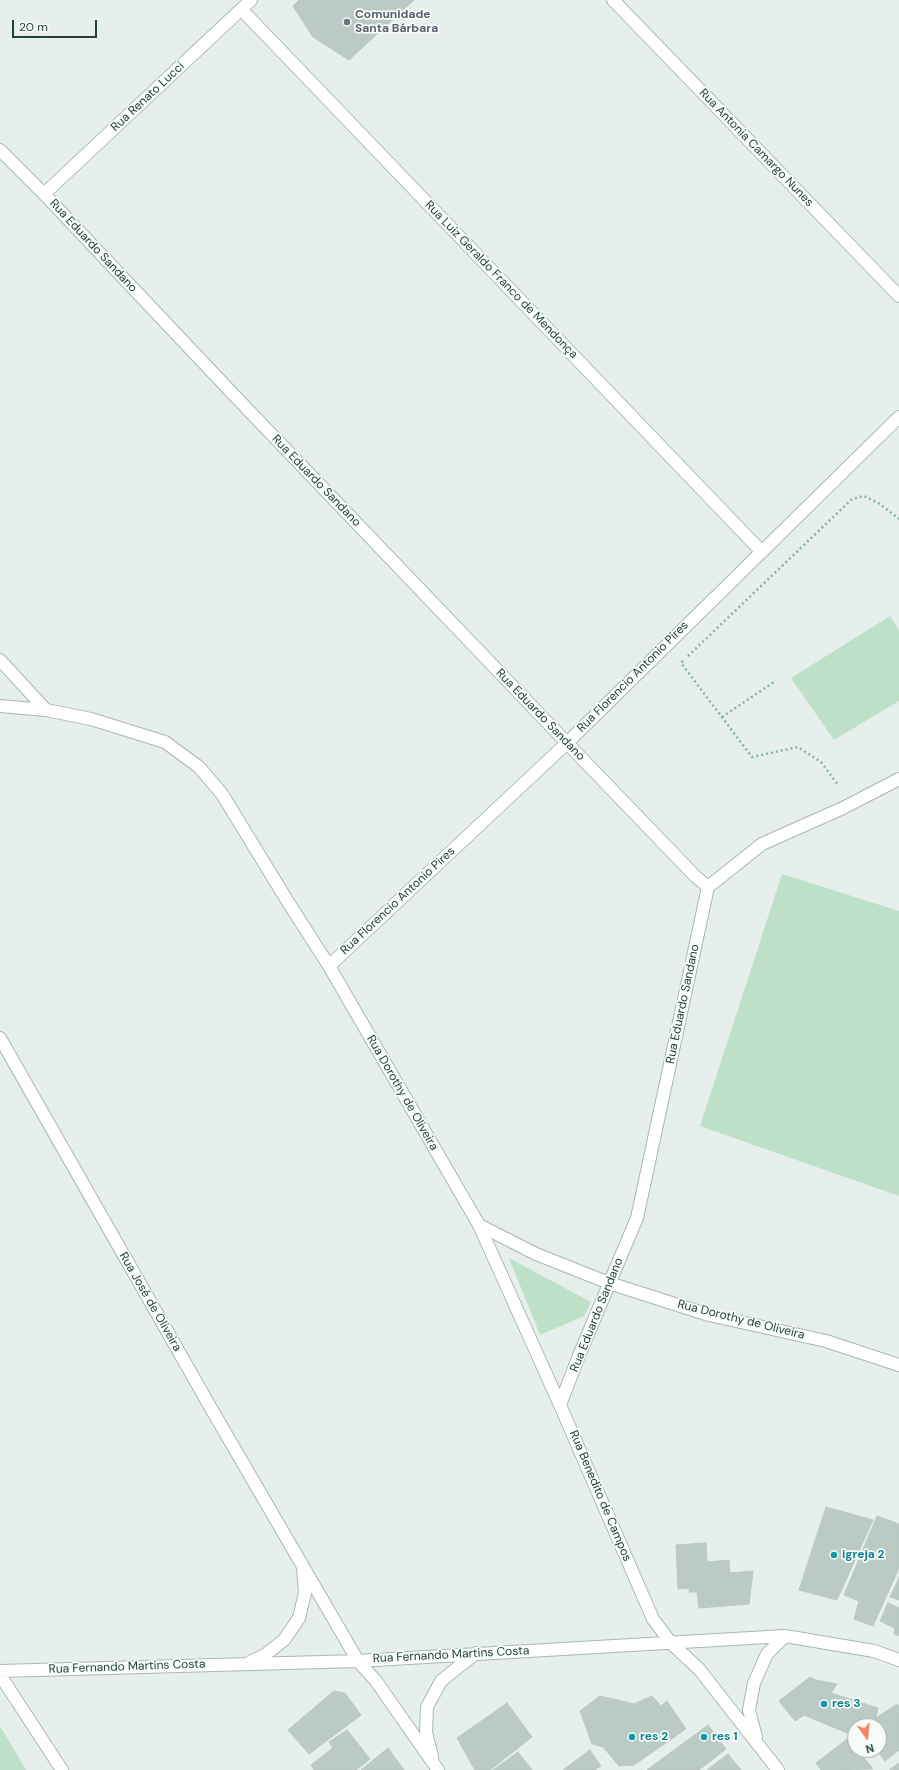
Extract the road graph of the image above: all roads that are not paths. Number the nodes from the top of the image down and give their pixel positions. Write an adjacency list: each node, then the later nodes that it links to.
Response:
1 (251, 0): 3 (street, Rua Renato Lucci)
2 (613, 0): 6 (street, Rua Antonia Camargo Nunes)
3 (241, 9): 5 (street, Rua Renato Lucci); 8 (street, Rua Luiz Geraldo Franco de Mendonça)
4 (0, 150): 5 (street, Rua Eduardo Sandano)
5 (44, 194): 12 (street, Rua Eduardo Sandano)
6 (899, 296)
7 (899, 417): 8 (street, Rua Florencio Antonio Pires)
8 (762, 551): 12 (street, Rua Florencio Antonio Pires)
9 (0, 660): 11 (street)
10 (0, 706): 11 (street, Rua Dorothy de Oliveira)
11 (46, 710): 15 (street, Rua Dorothy de Oliveira)
12 (566, 743): 14 (street, Rua Eduardo Sandano); 15 (street, Rua Florencio Antonio Pires)
13 (899, 779): 14 (street)
14 (708, 887): 18 (street, Rua Eduardo Sandano)
15 (328, 966): 17 (street, Rua Dorothy de Oliveira)
16 (0, 1038): 21 (street, Rua José de Oliveira)
17 (479, 1225): 18 (street, Rua Dorothy de Oliveira); 20 (street, Rua Benedito de Campos)
18 (609, 1283): 19 (street, Rua Dorothy de Oliveira); 20 (street, Rua Eduardo Sandano)
19 (899, 1365)
20 (560, 1405): 23 (street, Rua Benedito de Campos)
21 (302, 1565): 25 (street, Rua José de Oliveira); 27 (street, Rua José de Oliveira)
22 (785, 1636): 23 (street, Rua Fernando Martins Costa); 26 (street, Rua Fernando Martins Costa); 30 (street, Rua Benedito de Campos)
23 (671, 1643): 24 (street, Rua Fernando Martins Costa); 30 (street, Rua Benedito de Campos)
24 (476, 1653): 25 (street, Rua Fernando Martins Costa); 31 (street, Rua José de Oliveira)
25 (358, 1660): 27 (street, Rua Fernando Martins Costa); 31 (street, Rua José de Oliveira)
26 (899, 1660)
27 (246, 1664): 28 (street, Rua Fernando Martins Costa)
28 (0, 1671)
29 (0, 1675): 32 (street)
30 (758, 1742): 33 (street, Rua Benedito de Campos)
31 (436, 1767)
32 (62, 1770)
33 (778, 1770)

